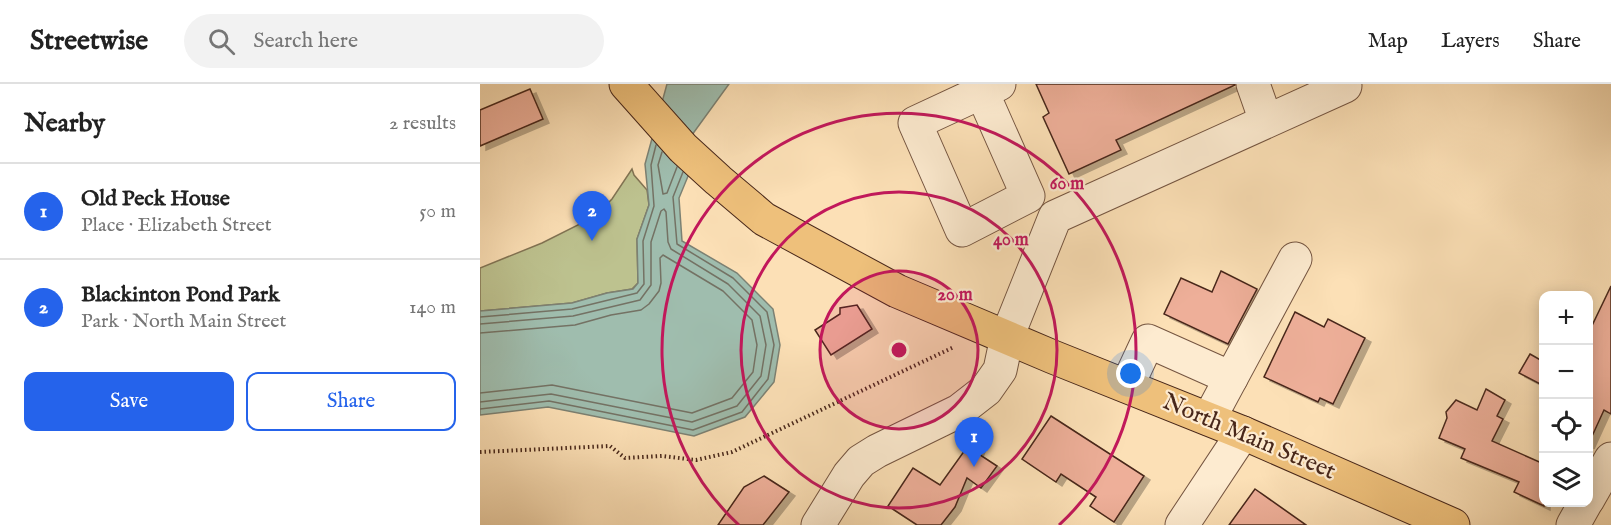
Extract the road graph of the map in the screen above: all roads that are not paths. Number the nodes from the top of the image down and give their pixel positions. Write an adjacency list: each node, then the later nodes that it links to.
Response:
1 (1253, 84): 5 (street)
2 (1345, 86): 5 (street)
3 (991, 88): 6 (street); 6 (street)
4 (635, 95): 9 (main road, North Main Street)
5 (1266, 121): 7 (street)
6 (1028, 196): 7 (street)
7 (1055, 217): 9 (street)
8 (1295, 259): 10 (street)
9 (1007, 337): 11 (main road, North Main Street); 17 (street)
10 (1231, 378): 11 (street); 12 (street)
11 (1126, 386): 12 (main road, North Main Street)
12 (1209, 419): 13 (main road, North Main Street)
13 (1243, 433): 18 (street); 19 (main road, North Main Street)
14 (1611, 459): 15 (street)
15 (1593, 490)
16 (1584, 507): 20 (street)
17 (818, 525)
18 (1182, 525)
19 (1453, 525)
20 (1574, 525)

